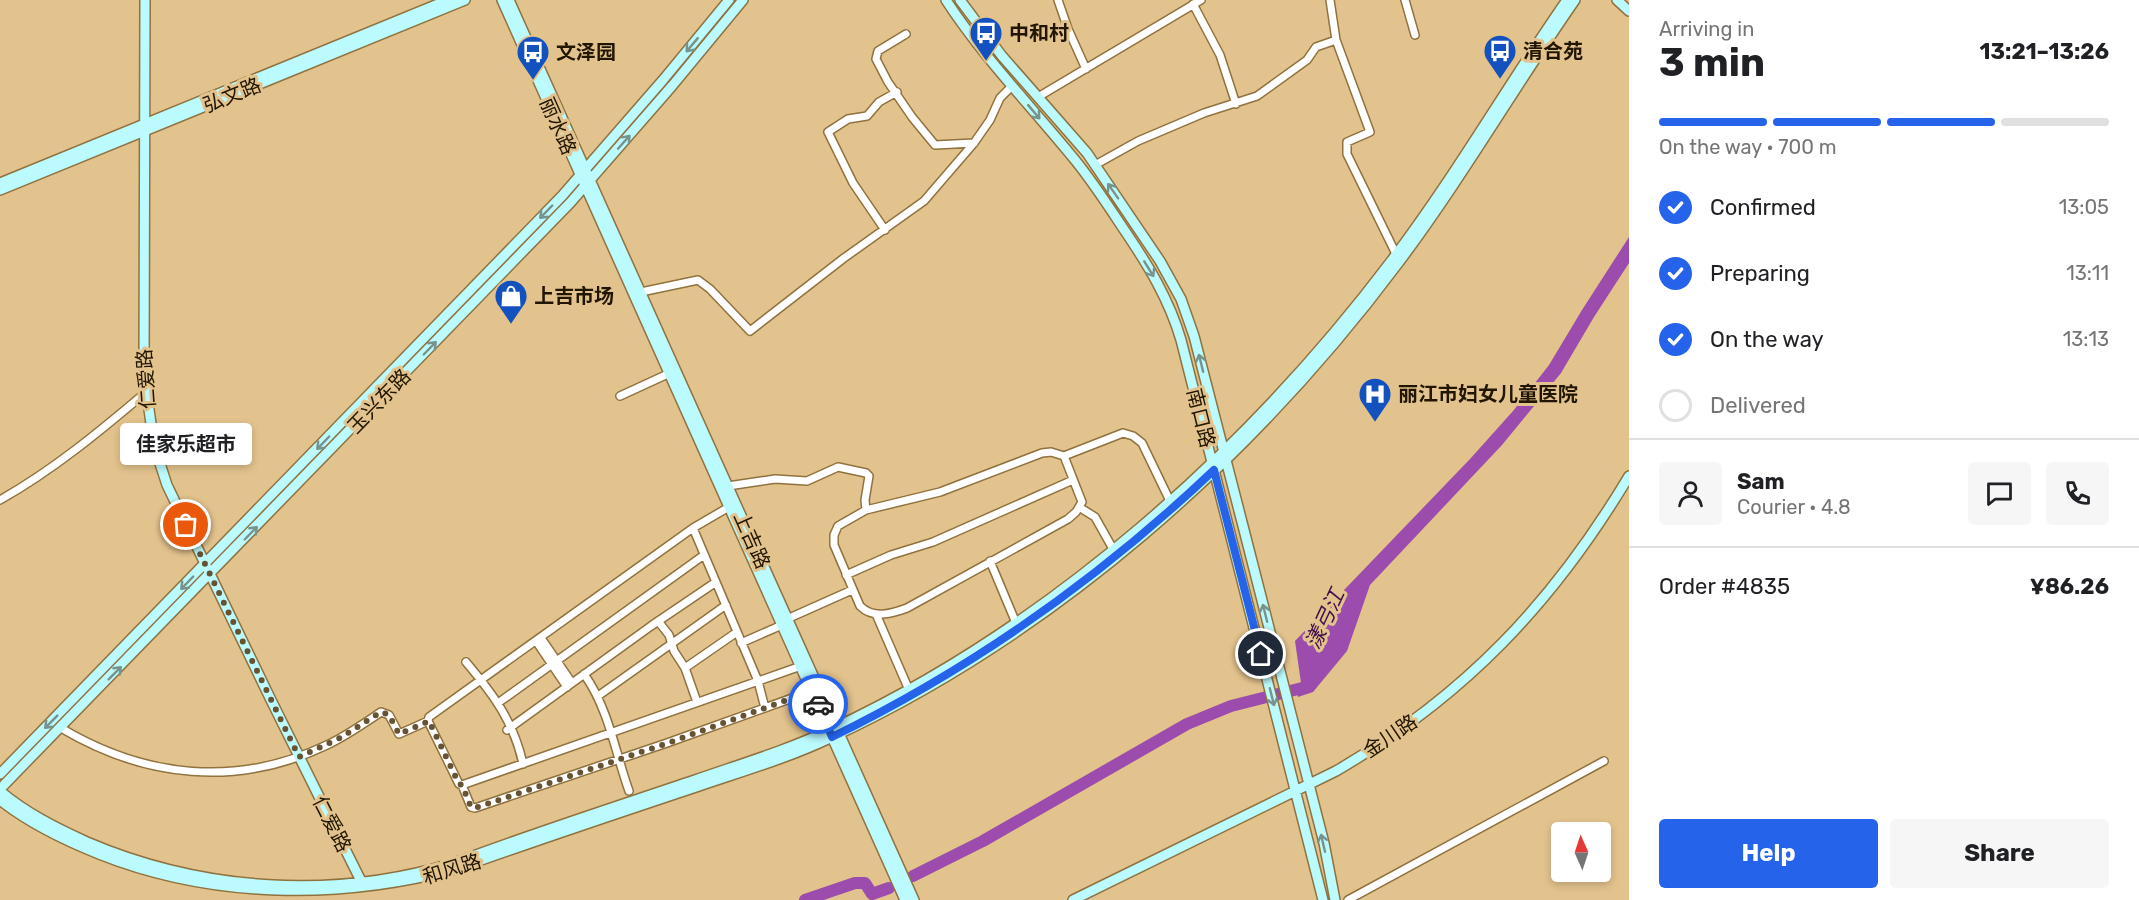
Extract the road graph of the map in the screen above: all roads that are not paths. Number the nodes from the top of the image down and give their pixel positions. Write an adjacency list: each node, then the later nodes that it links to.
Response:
1 (145, 0): 27 (street, 仁爱路)
2 (448, 0): 27 (street, 弘文路)
3 (465, 0): 27 (street, 弘文路)
4 (502, 0): 30 (street, 丽水路)
5 (509, 0): 30 (street, 丽水路)
6 (729, 0): 30 (street, 玉兴东路, one-way to 30)
7 (743, 0): 31 (street, 玉兴东路, one-way to 7)
8 (946, 0): 23 (street, 南口路)
9 (1058, 0): 22 (street)
10 (1201, 0): 17 (street)
11 (1330, 0): 21 (street)
12 (1405, 0): 20 (street)
13 (1567, 0): 35 (street)
14 (1575, 0): 40 (street)
15 (1617, 0): 18 (street)
16 (964, 2): 25 (street, 南口路)
17 (1193, 4): 22 (street); 26 (street)
18 (1629, 11)
19 (906, 34): 24 (street)
20 (1415, 35)
21 (1336, 40): 26 (street); 35 (street)
22 (1086, 69): 25 (street)
23 (1012, 86): 28 (street); 42 (street, 南口路, one-way to 42)
24 (897, 92): 28 (street); 34 (street)
25 (1038, 97): 29 (street, 南口路)
26 (1236, 104): 29 (street)
27 (145, 127): 32 (street, 弘文路); 33 (street, 弘文路); 38 (street, 仁爱路)
28 (974, 143): 34 (street)
29 (1095, 165): 40 (street, 南口路, one-way to 29)
30 (583, 172): 31 (street, 丽水路); 55 (street, 玉兴东路, one-way to 55)
31 (588, 182): 36 (street, 上吉路); 37 (street, 上吉路); 56 (street, 玉兴东路, one-way to 31)
32 (0, 183)
33 (0, 190)
34 (885, 230): 36 (street)
35 (1396, 254): 40 (street)
36 (641, 292): 45 (street, 上吉路)
37 (670, 374): 39 (street); 48 (street, 上吉路)
38 (145, 393): 46 (street); 55 (street, 仁爱路)
39 (620, 396)
40 (1225, 455): 42 (street); 94 (street, 南口路, one-way to 40)
41 (1064, 456): 44 (street); 47 (street); 50 (street)
42 (1213, 466): 47 (street); 87 (street); 97 (street, 南口路, one-way to 97)
43 (1629, 476): 94 (street, 金川路)
44 (1073, 480): 49 (street); 57 (street)
45 (728, 486): 50 (street); 63 (street, 上吉路)
46 (0, 500)
47 (1170, 501): 52 (street)
48 (729, 507): 51 (street); 63 (street, 上吉路)
49 (1079, 507): 52 (street); 54 (street)
50 (866, 510): 57 (street)
51 (693, 528): 53 (street); 66 (street)
52 (1113, 549): 64 (street)
53 (704, 555): 58 (street); 70 (street)
54 (990, 561): 61 (street); 64 (street)
55 (205, 564): 56 (street, 仁爱路); 92 (street, 玉兴东路, one-way to 92)
56 (210, 575): 84 (street, 玉兴东路, one-way to 56); 88 (street, 仁爱路)
57 (846, 575): 59 (street)
58 (716, 582): 60 (street); 62 (street)
59 (852, 590): 61 (street); 63 (street)
60 (726, 605): 65 (street); 68 (street)
61 (876, 614): 77 (street)
62 (658, 621): 68 (street); 73 (street)
63 (785, 622): 67 (street); 71 (street, 上吉路); 87 (street, 上吉路)
64 (1016, 623): 77 (street)
65 (737, 632): 67 (street); 72 (street)
66 (538, 639): 70 (street); 74 (street)
67 (741, 643): 75 (street)
68 (672, 644): 72 (street); 79 (street)
69 (466, 662): 74 (street)
70 (554, 663): 76 (street); 81 (street)
71 (801, 666): 75 (street); 78 (street, 上吉路)
72 (685, 669): 80 (street)
73 (584, 674): 76 (street); 79 (street)
74 (481, 680): 81 (street); 83 (street); 85 (street)
75 (758, 681): 80 (street); 82 (street)
76 (570, 685): 85 (street)
77 (909, 690): 87 (street)
78 (812, 691): 82 (street); 87 (street, 上吉路)
79 (598, 696): 86 (street)
80 (697, 702): 86 (street)
81 (498, 703): 85 (street)
82 (765, 708): 89 (street)
83 (429, 721): 88 (street); 93 (street)
84 (61, 728): 88 (street); 95 (street, 玉兴东路)
85 (509, 729): 91 (street)
86 (611, 732): 89 (street); 91 (street)
87 (833, 732): 99 (street, 和风路); 100 (street, 上吉路); 101 (street, 上吉路)
88 (299, 757): 99 (street, 仁爱路)
89 (619, 760): 93 (street); 96 (street)
90 (1604, 761): 105 (street)
91 (523, 764): 93 (street)
92 (0, 774)
93 (462, 785)
94 (1309, 785): 97 (street, 金川路); 104 (street, 南口路, one-way to 94)
95 (0, 790): 99 (street, 和风路)
96 (629, 791)
97 (1296, 792): 102 (street, 金川路); 103 (street, 南口路)
98 (0, 800): 99 (street, 和风路)
99 (363, 885)
100 (905, 900)
101 (914, 900)
102 (1073, 900)
103 (1323, 900)
104 (1335, 900)
105 (1348, 900)

